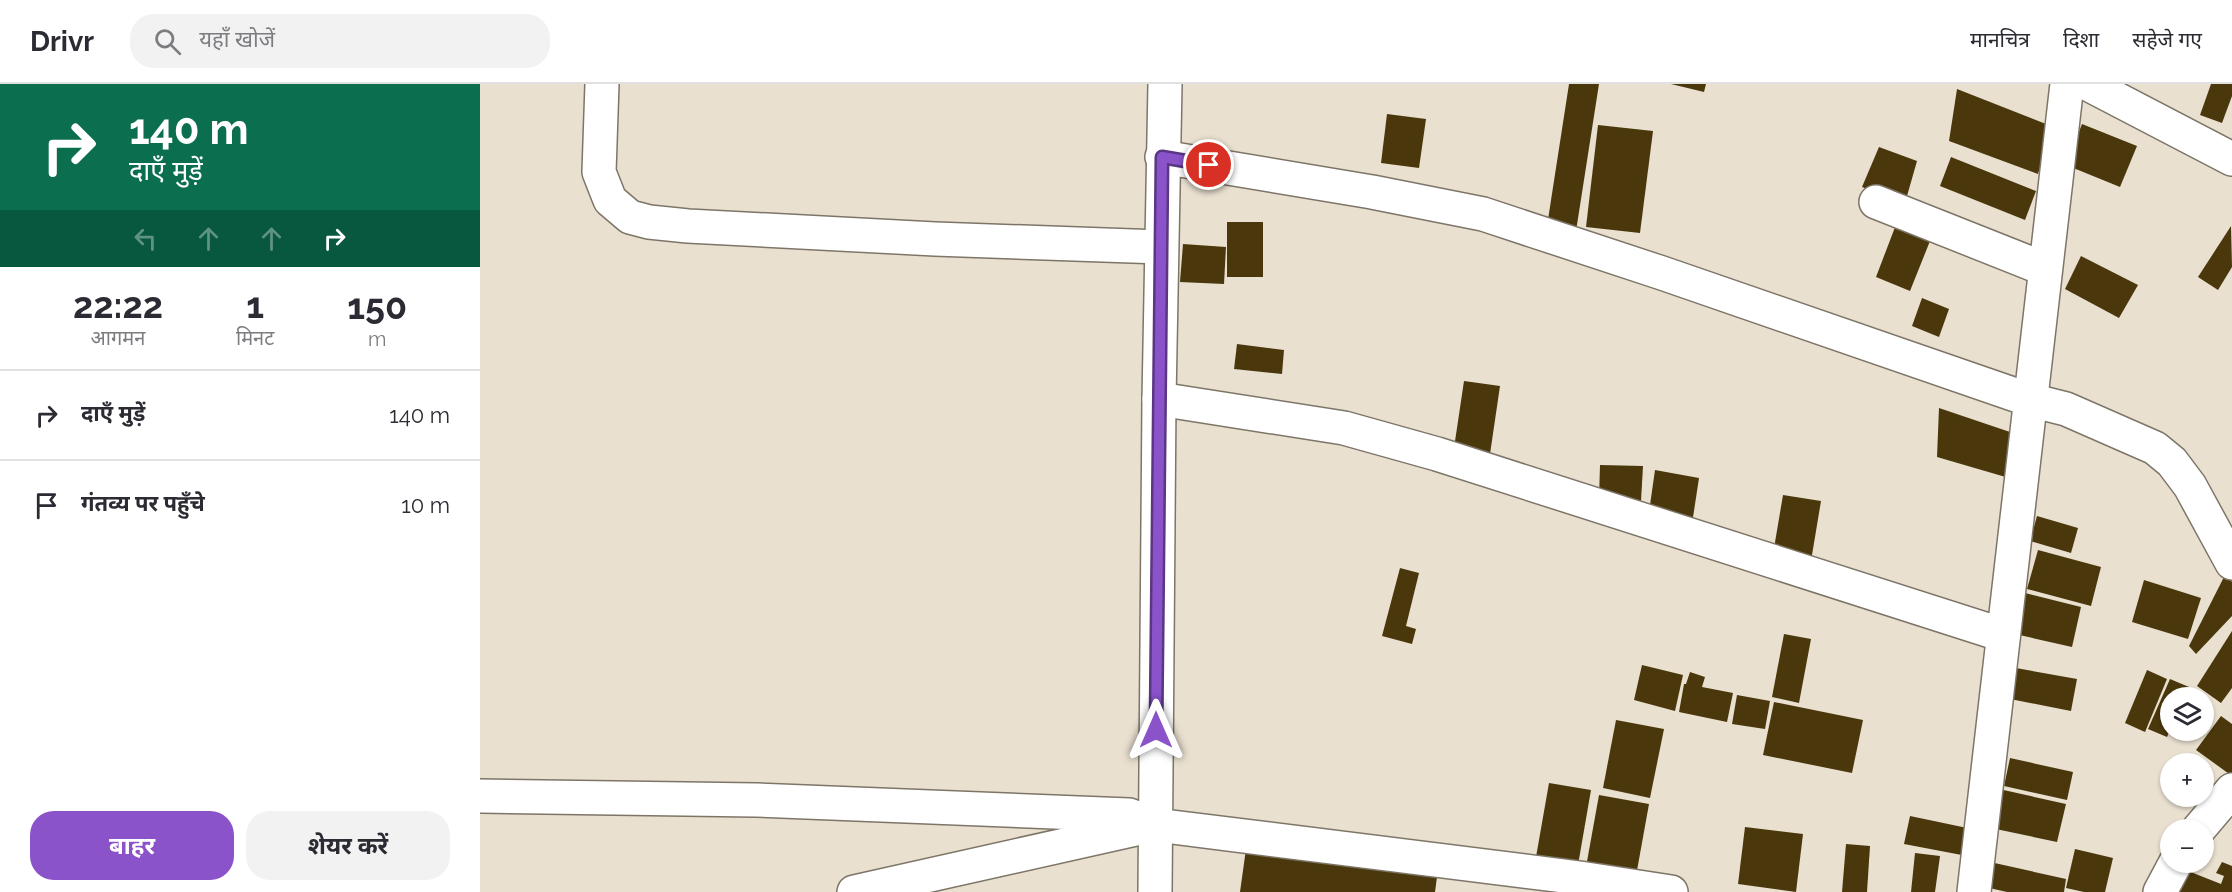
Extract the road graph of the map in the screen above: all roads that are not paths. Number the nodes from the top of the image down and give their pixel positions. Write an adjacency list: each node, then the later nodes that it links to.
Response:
1 (602, 84): 8 (street)
2 (1165, 84): 5 (street)
3 (2067, 84): 9 (street)
4 (2088, 84): 6 (street)
5 (1162, 157): 8 (street); 11 (street)
6 (2232, 159)
7 (1876, 202): 9 (street)
8 (1161, 247): 10 (street)
9 (2045, 269): 11 (street)
10 (1159, 399): 13 (street); 17 (street)
11 (2030, 400): 12 (street); 13 (street)
12 (2232, 563)
13 (2003, 635): 22 (street)
14 (2232, 790): 16 (street)
15 (480, 796): 17 (street)
16 (2207, 819)
17 (1156, 825): 19 (street); 20 (street); 21 (street)
18 (2170, 873): 23 (street)
19 (854, 892)
20 (1155, 892)
21 (1671, 892)
22 (1974, 892)
23 (2160, 892)

